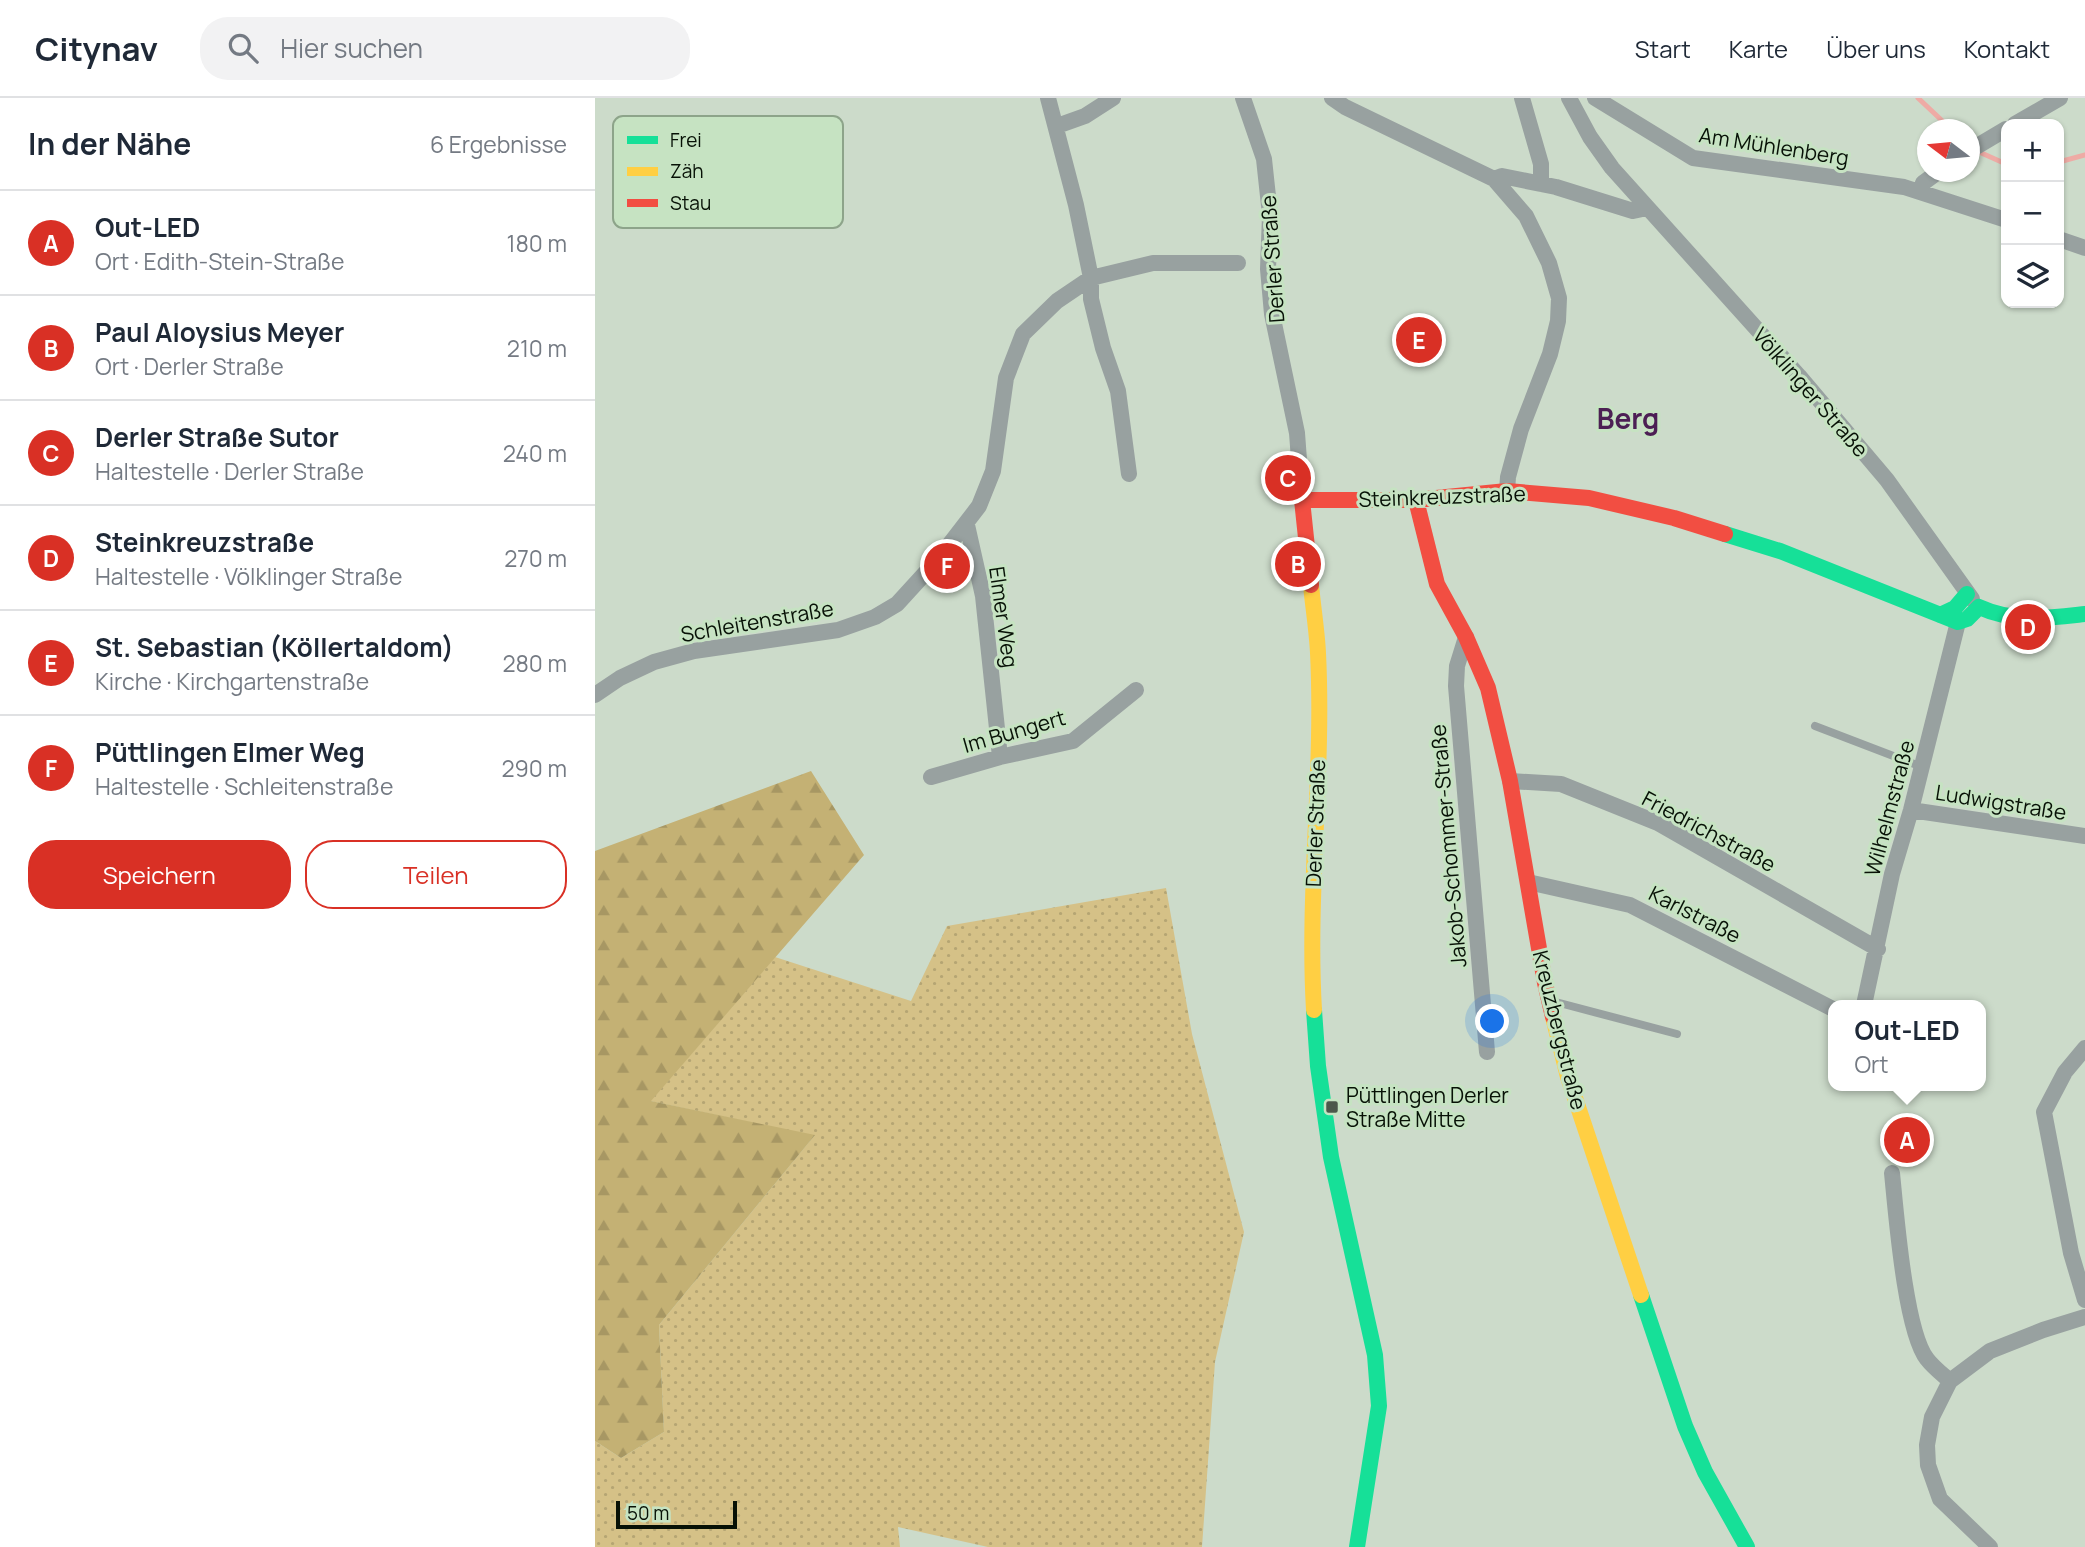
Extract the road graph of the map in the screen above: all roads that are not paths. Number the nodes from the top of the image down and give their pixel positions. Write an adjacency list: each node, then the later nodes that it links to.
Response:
1 (1048, 98): 10 (street)
2 (1113, 98): 10 (street)
3 (1243, 98): 25 (street, Derler Straße)
4 (1332, 98): 13 (street)
5 (1522, 98): 15 (street)
6 (1569, 98): 17 (street, Völklinger Straße)
7 (1595, 98): 16 (street, Am Mühlenberg)
8 (2060, 98): 9 (street)
9 (2024, 119)
10 (1057, 127): 22 (street)
11 (2001, 132): 12 (street)
12 (1980, 145)
13 (1494, 179): 15 (street); 24 (street)
14 (1924, 182): 16 (street)
15 (1541, 184): 17 (street)
16 (1920, 192): 18 (street, Am Mühlenberg)
17 (1647, 208): 28 (street, Völklinger Straße)
18 (2001, 218)
19 (2064, 241): 20 (street)
20 (2085, 248)
21 (1238, 264): 22 (street)
22 (1091, 278): 23 (street); 27 (street, Schleitenstraße)
23 (1129, 474)
24 (1507, 491): 26 (street, Steinkreuzstraße); 31 (street, Steinkreuzstraße)
25 (1302, 500): 26 (street, Steinkreuzstraße); 56 (street, Derler Straße)
26 (1416, 500): 33 (street, Kreuzbergstraße)
27 (967, 525): 35 (street, Schleitenstraße); 37 (street, Elmer Weg)
28 (1968, 594): 29 (street, Völklinger Straße); 31 (street)
29 (1979, 607): 30 (street, Völklinger Straße); 32 (street)
30 (2085, 614)
31 (1940, 615): 32 (street, Steinkreuzstraße)
32 (1958, 622): 38 (street, Wilhelmstraße)
33 (1467, 638): 40 (street, Kreuzbergstraße); 50 (street, Jakob-Schommer-Straße)
34 (1136, 690): 37 (street, Im Bungert)
35 (595, 695)
36 (1815, 726): 38 (lane)
37 (1000, 757): 39 (street, Im Bungert)
38 (1922, 767): 41 (street, Wilhelmstraße)
39 (931, 777)
40 (1510, 781): 43 (street, Kreuzbergstraße); 44 (street, Friedrichstraße)
41 (1911, 810): 42 (street, Ludwigstraße); 44 (street, Wilhelmstraße)
42 (2085, 836)
43 (1528, 882): 45 (street, Kreuzbergstraße); 47 (street, Karlstraße)
44 (1878, 949): 46 (street, Wilhelmstraße)
45 (1549, 1000): 48 (lane); 55 (street, Kreuzbergstraße)
46 (1865, 1000)
47 (1828, 1006)
48 (1677, 1034)
49 (2085, 1048): 52 (street)
50 (1487, 1052)
51 (1892, 1174): 54 (street)
52 (2085, 1300)
53 (2085, 1317): 54 (street)
54 (1950, 1381): 57 (street)
55 (1742, 1545)
56 (1357, 1547)
57 (1990, 1547)

